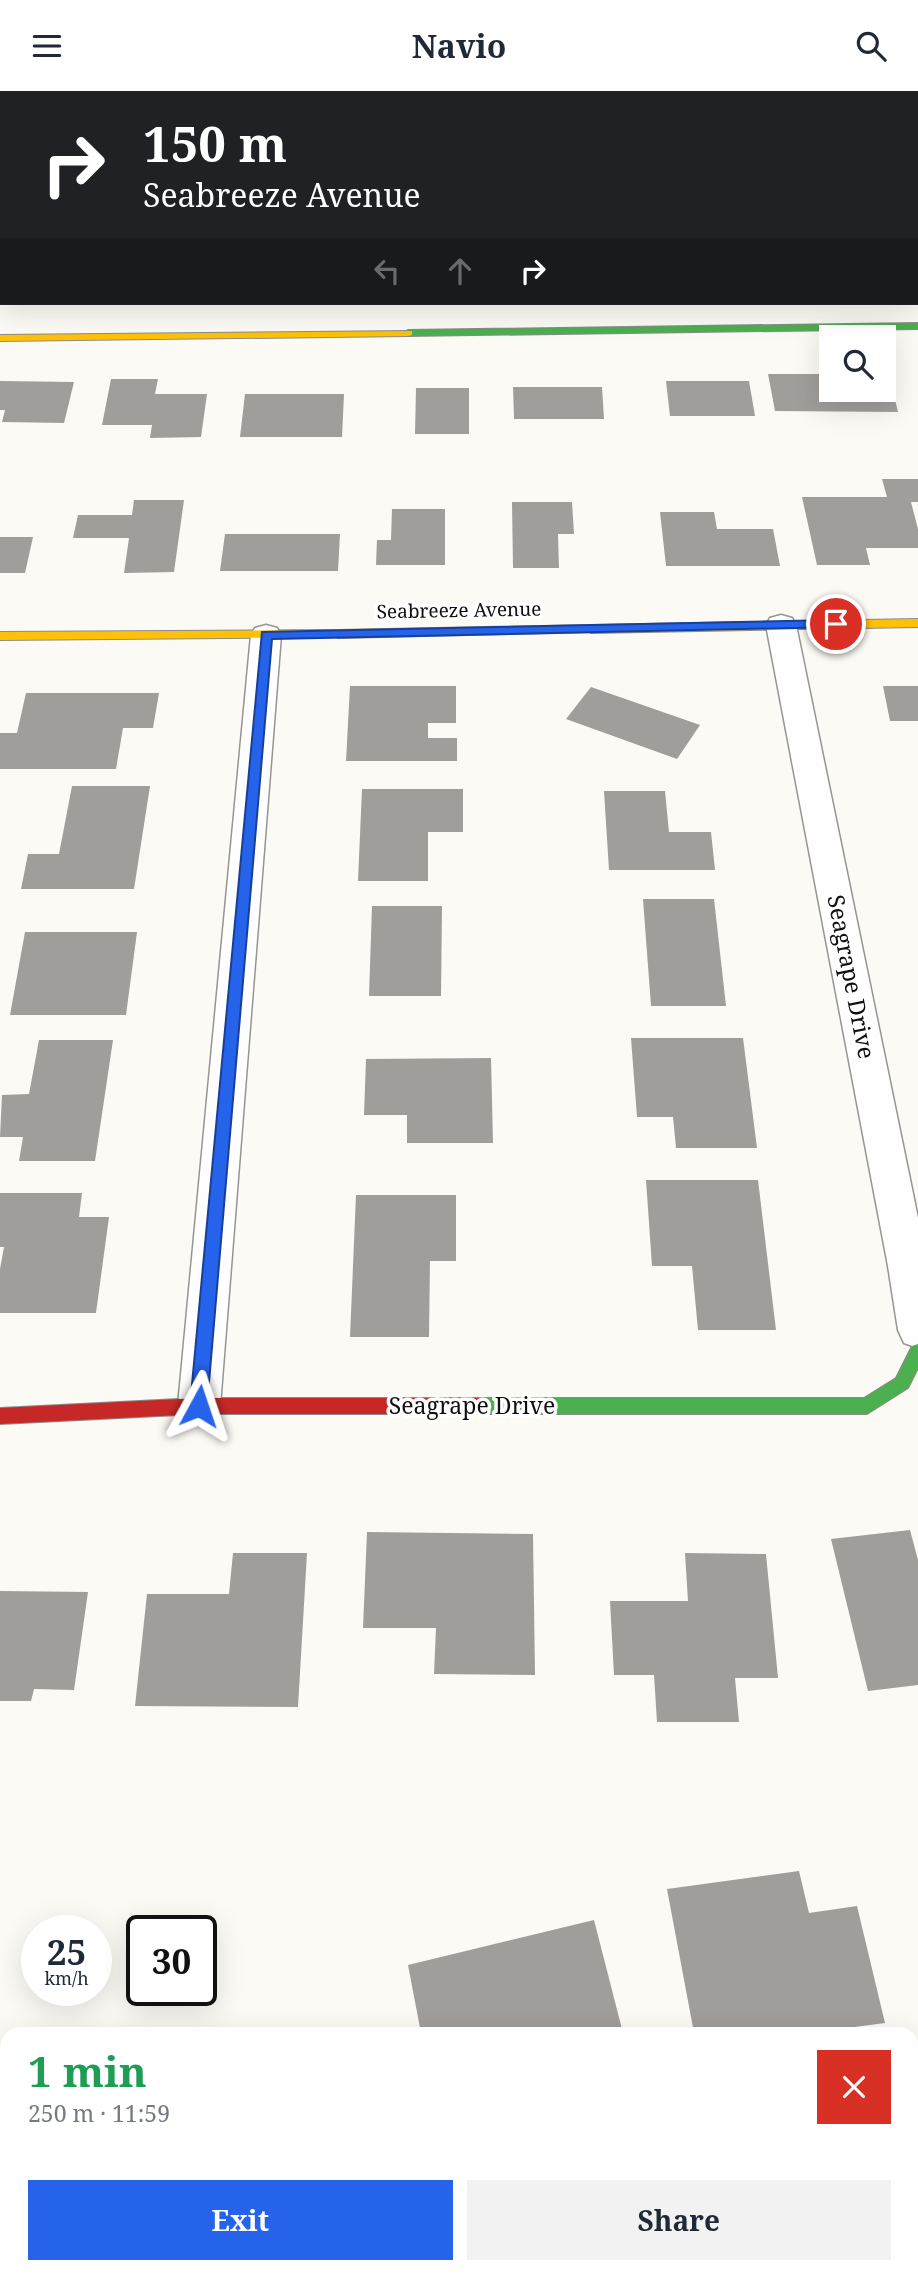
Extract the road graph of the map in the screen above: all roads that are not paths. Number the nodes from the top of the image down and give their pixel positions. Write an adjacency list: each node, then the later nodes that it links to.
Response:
1 (918, 326): 2 (street)
2 (0, 338)
3 (918, 623): 4 (street, Seabreeze Avenue)
4 (781, 625): 5 (street, Seabreeze Avenue); 7 (street, Seagrape Drive)
5 (266, 635): 6 (street, Seabreeze Avenue); 9 (street)
6 (0, 636)
7 (918, 1330)
8 (918, 1351): 9 (street, Seagrape Drive)
9 (199, 1406): 10 (street, Seagrape Drive)
10 (0, 1416)

